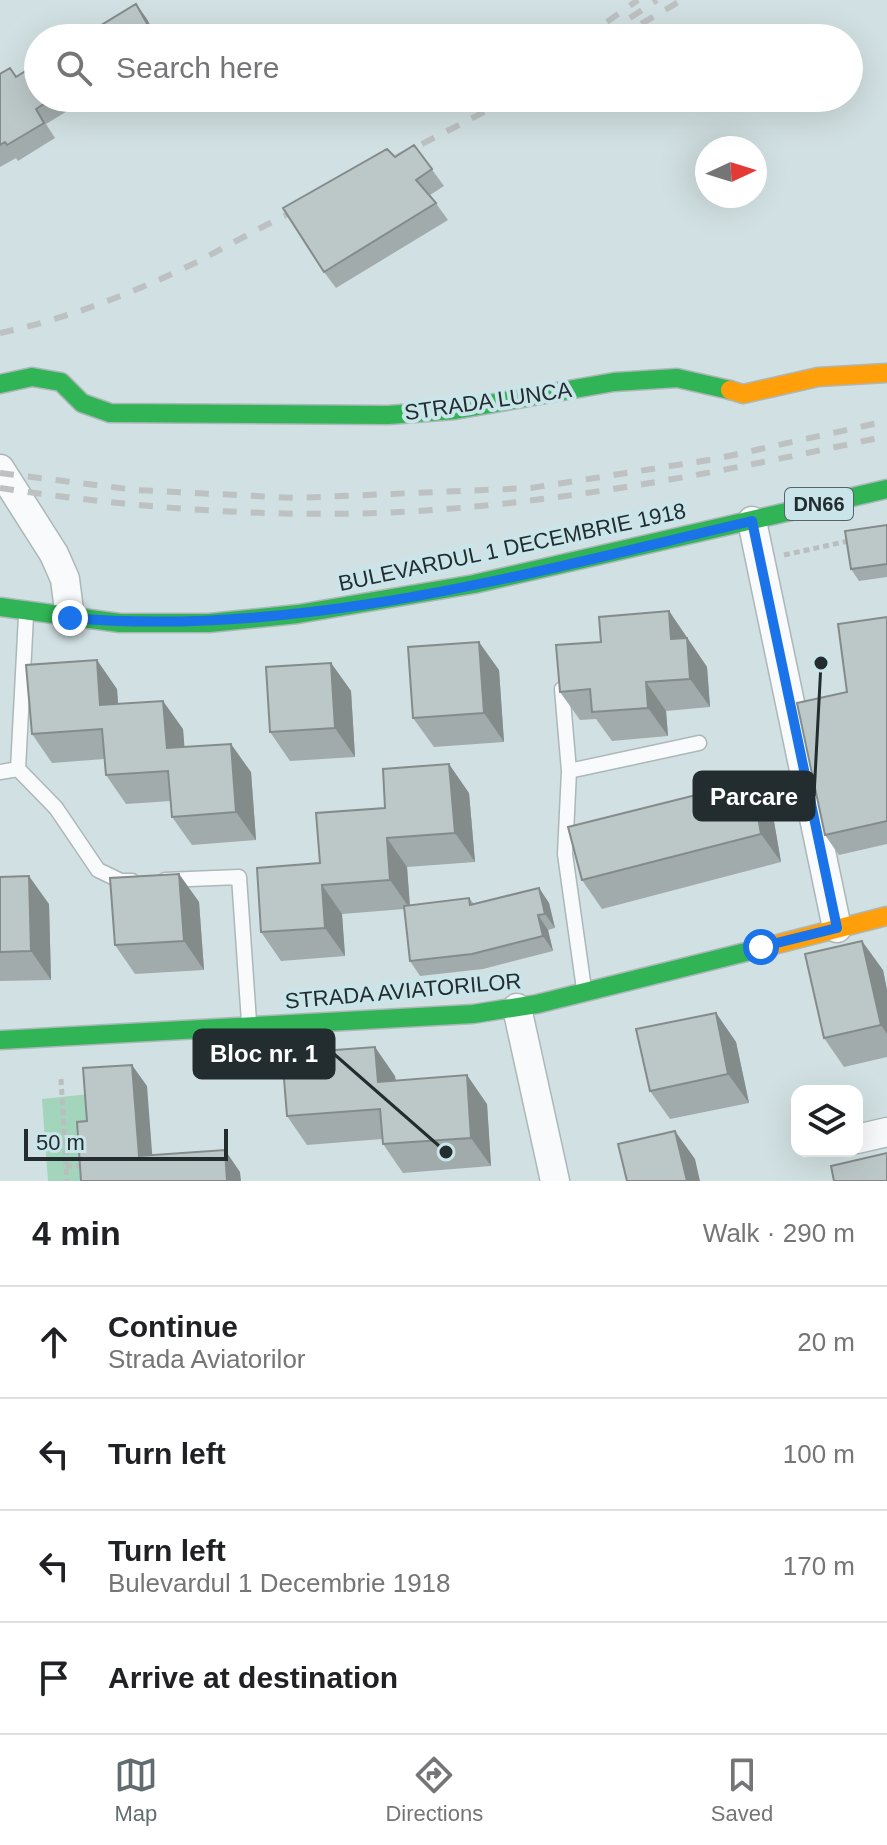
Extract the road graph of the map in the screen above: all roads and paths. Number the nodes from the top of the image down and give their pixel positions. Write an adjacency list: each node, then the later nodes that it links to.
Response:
1 (887, 373): 2 (street, STRADA LUNCA)
2 (0, 384)
3 (0, 469): 10 (street)
4 (887, 489): 5 (street, BULEVARDUL 1 DECEMBRIE 1918 / DN66)
5 (752, 521): 7 (street); 10 (street, BULEVARDUL 1 DECEMBRIE 1918 / DN66)
6 (856, 539): 7 (path)
7 (760, 560): 17 (street)
8 (0, 607): 9 (street, BULEVARDUL 1 DECEMBRIE 1918 / DN66)
9 (26, 612): 10 (street, BULEVARDUL 1 DECEMBRIE 1918 / DN66); 13 (lane)
10 (70, 618)
11 (562, 689): 14 (lane)
12 (699, 743): 14 (lane)
13 (18, 769): 15 (lane); 20 (lane)
14 (569, 771): 18 (lane)
15 (0, 772)
16 (887, 916): 17 (street, STRADA AVIATORILOR)
17 (837, 928): 18 (street, STRADA AVIATORILOR)
18 (584, 991): 19 (street, STRADA AVIATORILOR)
19 (517, 1008): 20 (street, STRADA AVIATORILOR); 28 (street)
20 (249, 1028): 21 (street, STRADA AVIATORILOR)
21 (0, 1040)
22 (61, 1079): 26 (path)
23 (887, 1132): 24 (street)
24 (863, 1138)
25 (91, 1165): 26 (path)
26 (66, 1166): 27 (path)
27 (67, 1181)
28 (555, 1181)

